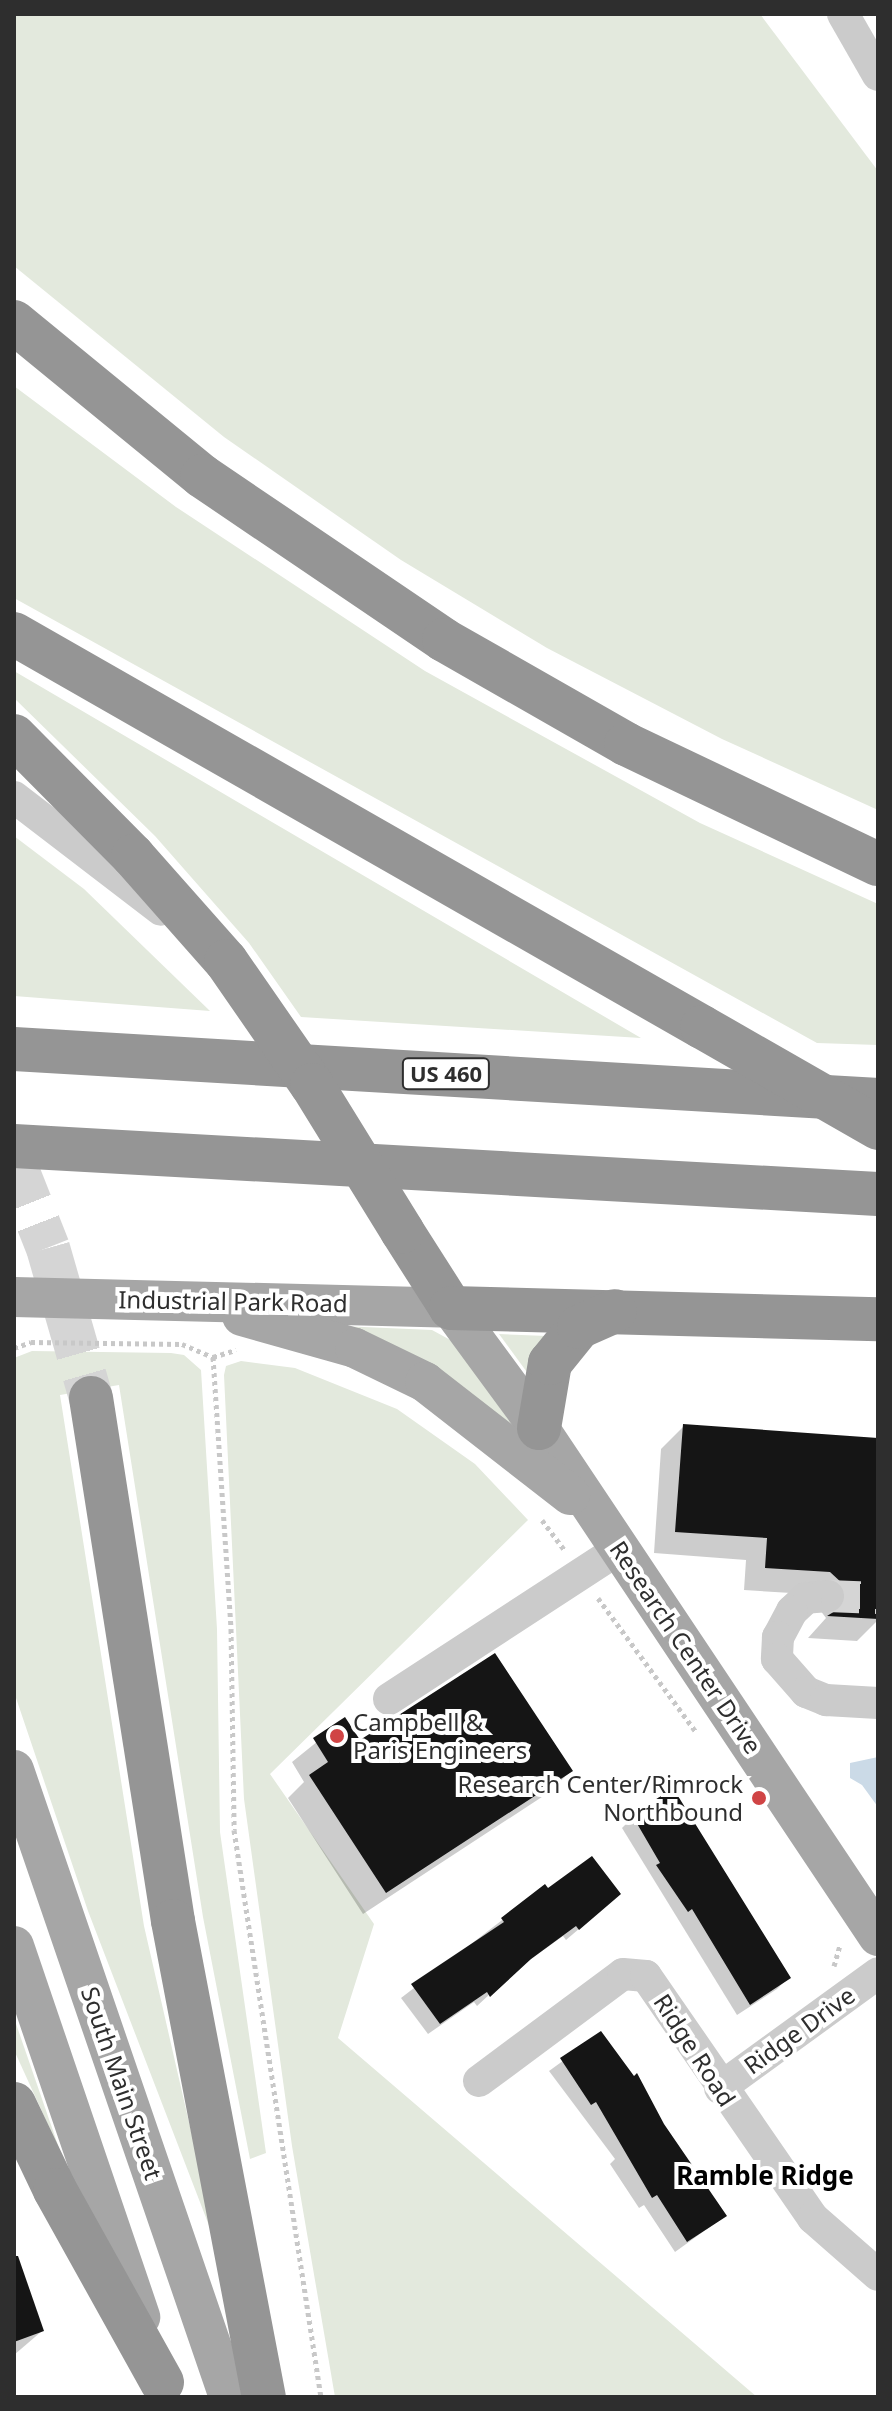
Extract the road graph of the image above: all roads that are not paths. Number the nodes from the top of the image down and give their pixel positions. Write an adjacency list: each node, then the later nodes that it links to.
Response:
1 (843, 14): 2 (street)
2 (877, 73)
3 (14, 322): 5 (highway)
4 (14, 347): 5 (highway)
5 (62, 365): 9 (highway)
6 (14, 634): 13 (highway, bridge)
7 (14, 736): 10 (highway)
8 (14, 797): 10 (street)
9 (878, 864)
10 (226, 961): 18 (highway, bridge)
11 (14, 1049): 12 (highway, US 460)
12 (878, 1100)
13 (878, 1128)
14 (14, 1146): 15 (highway)
15 (878, 1194)
16 (14, 1297): 17 (main road, Industrial Park Road)
17 (176, 1299): 18 (main road, Industrial Park Road); 23 (main road, Research Center Drive)
18 (451, 1308): 19 (highway); 22 (main road, Research Center Drive)
19 (617, 1310): 20 (highway); 22 (highway)
20 (878, 1319)
21 (91, 1398): 37 (highway)
22 (539, 1428): 23 (main road, Research Center Drive)
23 (609, 1534): 25 (street); 28 (main road, Research Center Drive)
24 (828, 1596): 26 (street)
25 (389, 1699)
26 (878, 1703)
27 (14, 1770): 36 (main road, South Main Street)
28 (878, 1936)
29 (14, 1946): 35 (main road)
30 (878, 1973): 32 (street, Ridge Drive)
31 (479, 2081): 32 (street, Ridge Road)
32 (720, 2088): 34 (street, Ridge Road)
33 (14, 2104): 35 (highway)
34 (878, 2275)
35 (165, 2389)
36 (229, 2397)
37 (264, 2397)

